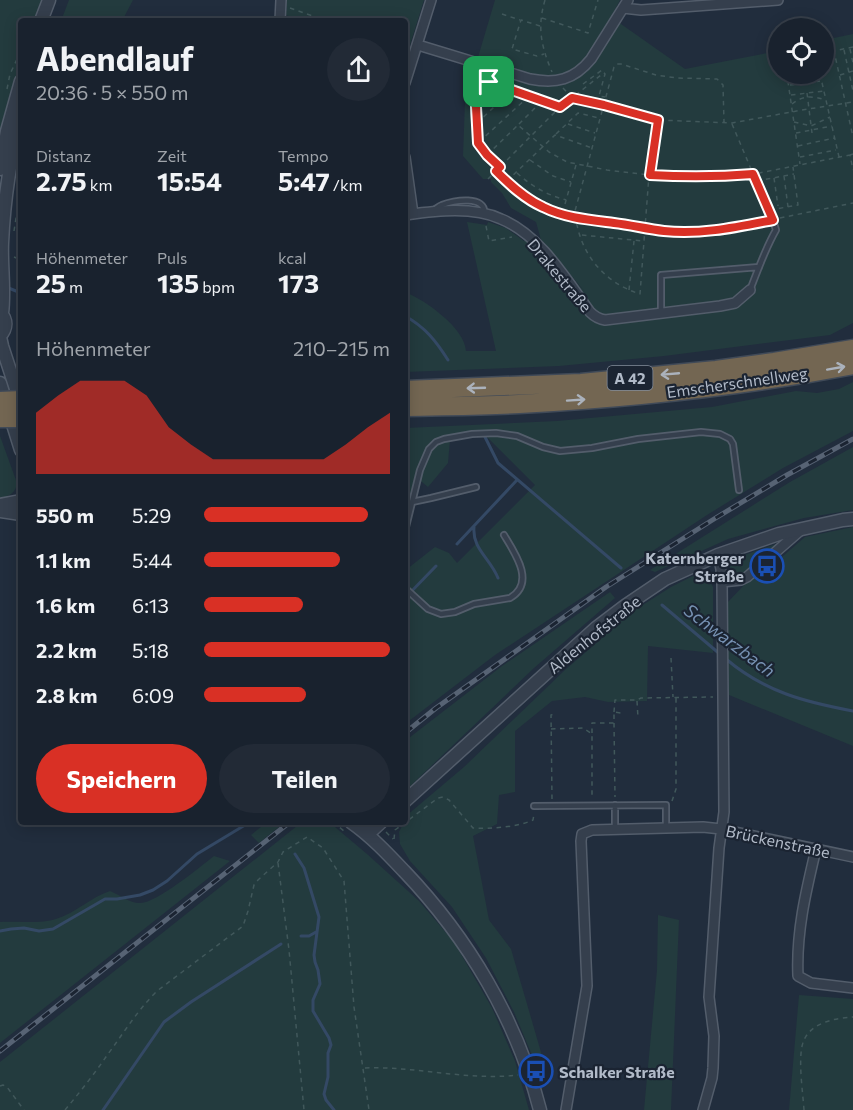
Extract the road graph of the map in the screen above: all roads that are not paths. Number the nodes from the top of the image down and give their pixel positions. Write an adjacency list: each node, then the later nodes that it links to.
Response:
1 (49, 0): 7 (street)
2 (57, 0): 8 (street)
3 (431, 0): 10 (street)
4 (778, 0): 6 (street)
5 (281, 2): 9 (street)
6 (625, 4): 10 (street)
7 (42, 18)
8 (51, 18)
9 (280, 18)
10 (418, 45): 11 (street)
11 (408, 74)
12 (18, 92): 14 (street)
13 (18, 131): 19 (street)
14 (0, 169)
15 (409, 214): 20 (street, Drakestraße)
16 (773, 220): 17 (lane)
17 (759, 267): 18 (lane); 20 (lane)
18 (750, 290): 20 (street, Drakestraße)
19 (1, 312): 21 (street)
20 (661, 314)
21 (0, 337): 26 (street)
22 (853, 349): 25 (highway, Emscherschnellweg / A 42, one-way to 25)
23 (853, 365): 29 (highway, Emscherschnellweg / A 42, one-way to 23)
24 (0, 383): 34 (street)
25 (408, 390)
26 (18, 393)
27 (0, 400): 28 (highway, bridge)
28 (18, 402)
29 (518, 404): 30 (highway, Emscherschnellweg / A 42); 31 (highway)
30 (408, 407)
31 (408, 417)
32 (0, 418): 33 (highway, bridge)
33 (18, 418)
34 (18, 440)
35 (476, 487): 38 (lane)
36 (739, 490): 38 (lane)
37 (18, 502): 39 (street)
38 (412, 502): 42 (lane)
39 (0, 505)
40 (0, 511): 41 (street)
41 (18, 514)
42 (408, 519)
43 (853, 519): 44 (street, Aldenhofstraße)
44 (804, 528): 46 (street, Aldenhofstraße); 47 (street)
45 (504, 535): 48 (lane)
46 (718, 555): 47 (street); 49 (street, Aldenhofstraße)
47 (722, 582): 56 (street)
48 (408, 591)
49 (408, 798)
50 (615, 805): 51 (lane); 54 (lane); 55 (lane)
51 (534, 806)
52 (355, 825): 57 (street)
53 (378, 825): 57 (street)
54 (666, 827): 55 (street); 56 (street, Brückenstraße)
55 (615, 829): 62 (street)
56 (721, 829): 58 (street, Brückenstraße); 63 (street)
57 (368, 834): 61 (street)
58 (816, 849): 59 (street, Brückenstraße); 60 (street)
59 (853, 857)
60 (853, 988)
61 (540, 1110)
62 (566, 1110)
63 (703, 1110)

